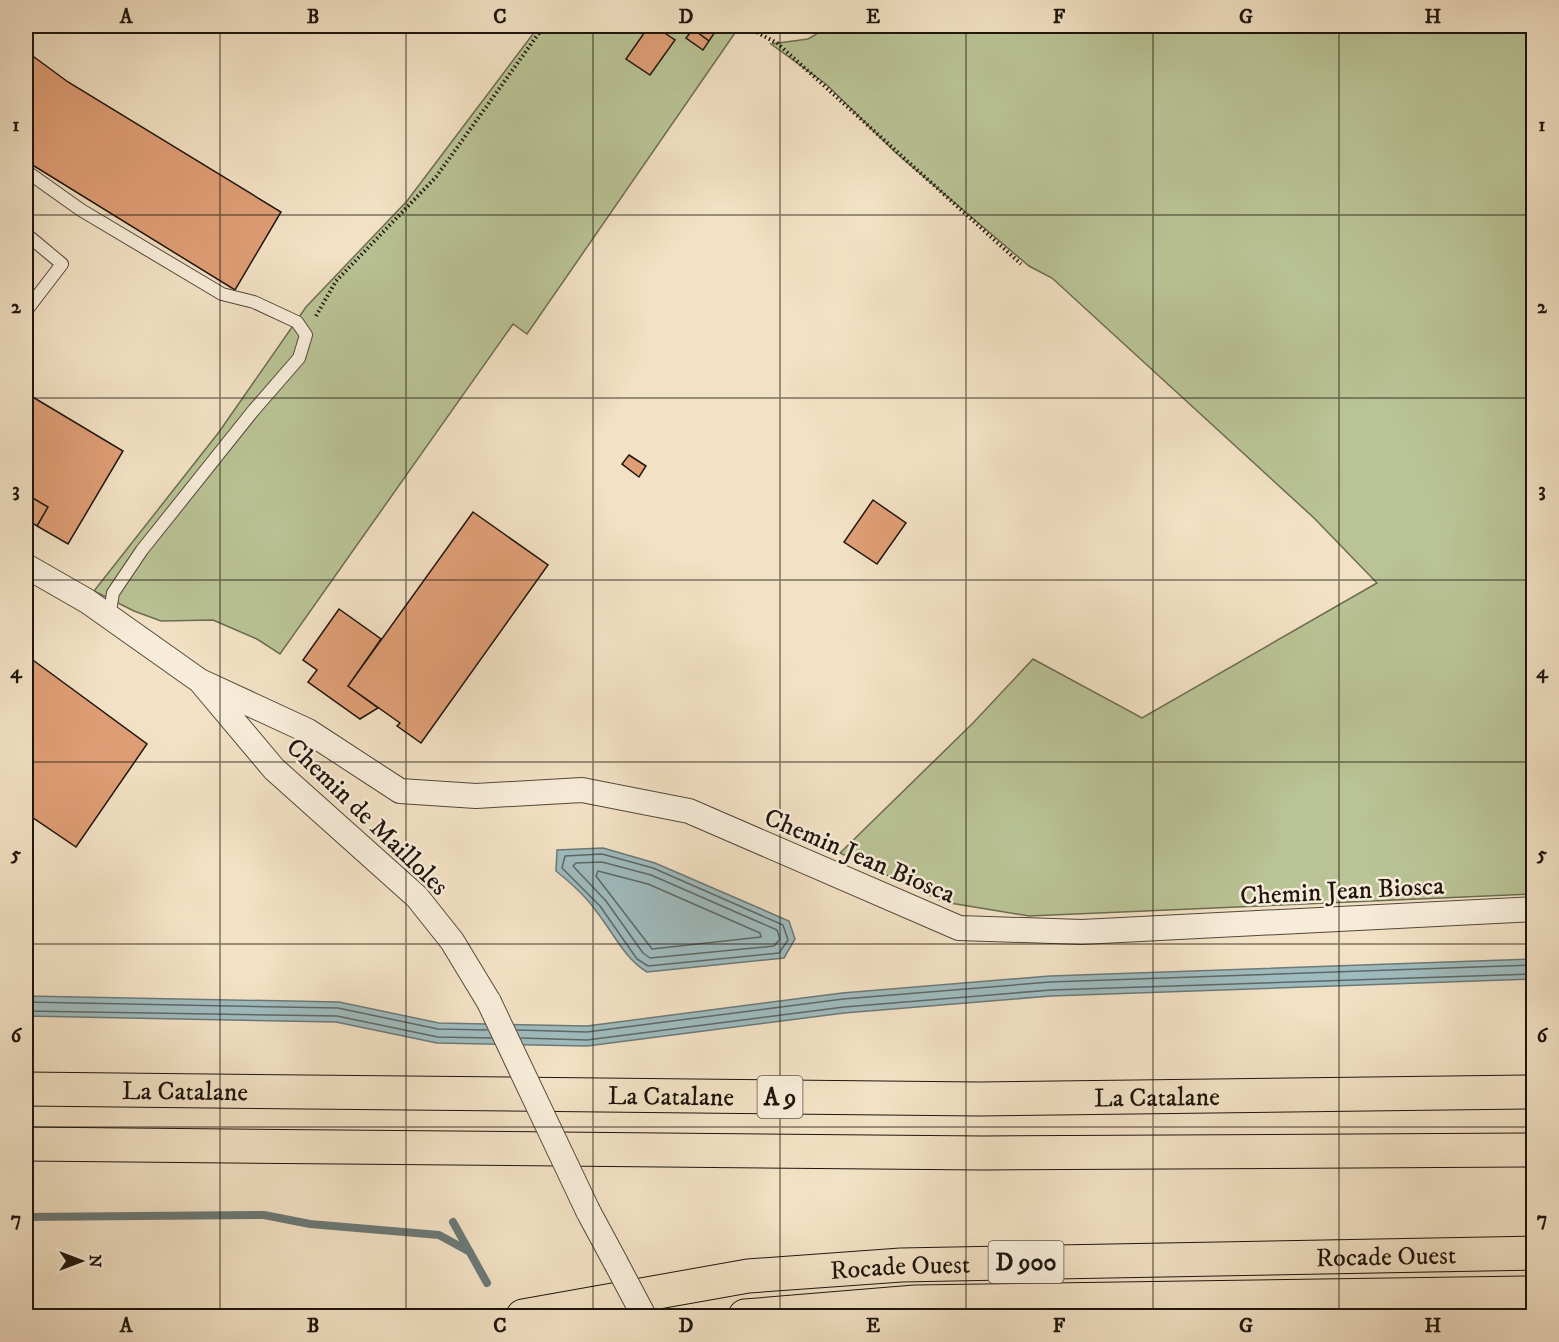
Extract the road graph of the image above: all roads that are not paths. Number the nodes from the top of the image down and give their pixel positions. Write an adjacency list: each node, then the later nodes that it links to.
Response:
1 (26, 171): 5 (lane)
2 (26, 234): 3 (lane)
3 (26, 311)
4 (26, 566): 5 (street, Chemin de Mailloles)
5 (109, 617): 6 (street, Chemin de Mailloles)
6 (200, 681): 7 (street, Chemin Jean Biosca); 15 (street, Chemin de Mailloles, bridge)
7 (1533, 909)
8 (26, 1089): 9 (highway, La Catalane / A 9)
9 (1533, 1092)
10 (26, 1144): 11 (highway, La Catalane / A 9)
11 (1533, 1150)
12 (1533, 1253): 14 (highway, Rocade Ouest / D 900)
13 (1533, 1293): 16 (highway, Rocade Ouest / D 900)
14 (522, 1317)
15 (644, 1317)
16 (746, 1317)

